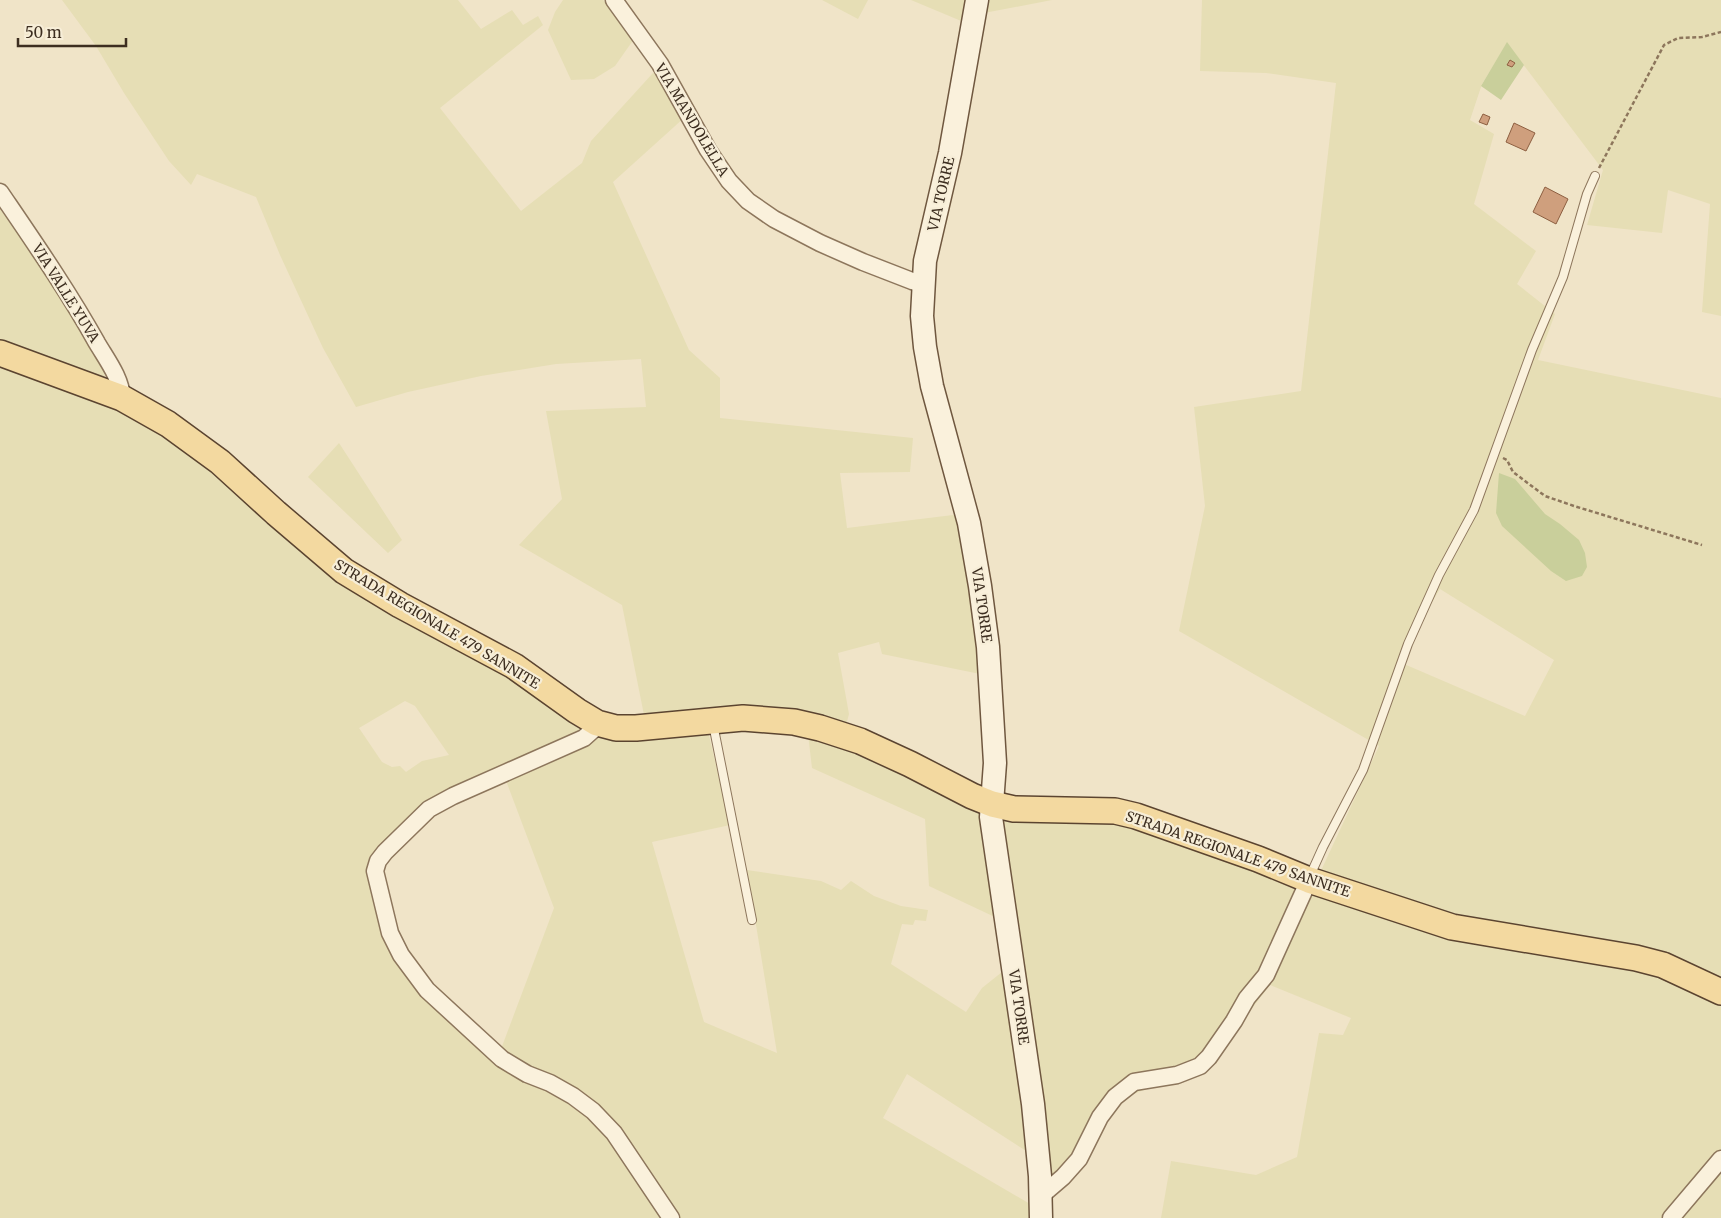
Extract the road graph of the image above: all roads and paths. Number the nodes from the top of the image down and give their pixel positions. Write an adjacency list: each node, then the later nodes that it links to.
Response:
1 (614, 0): 6 (street, VIA MANDOLELLA)
2 (977, 0): 6 (main road, VIA TORRE)
3 (1721, 32): 4 (path)
4 (1595, 176): 9 (lane)
5 (0, 192): 8 (street, VIA VALLE YUVA)
6 (923, 284): 13 (main road, VIA TORRE)
7 (0, 352): 8 (main road, STRADA REGIONALE 479 SANNITE)
8 (122, 398): 12 (main road, STRADA REGIONALE 479 SANNITE)
9 (1495, 454): 10 (path); 14 (lane)
10 (1702, 545)
11 (712, 720): 12 (main road, STRADA REGIONALE 479 SANNITE); 13 (main road, STRADA REGIONALE 479 SANNITE); 15 (lane)
12 (597, 723): 19 (street)
13 (992, 804): 14 (main road, STRADA REGIONALE 479 SANNITE); 18 (main road, VIA TORRE)
14 (1309, 880): 16 (main road, STRADA REGIONALE 479 SANNITE); 18 (street)
15 (752, 920)
16 (1721, 992)
17 (1721, 1159): 21 (street)
18 (1042, 1194): 20 (main road, VIA TORRE)
19 (671, 1218)
20 (1041, 1218)
21 (1671, 1218)

